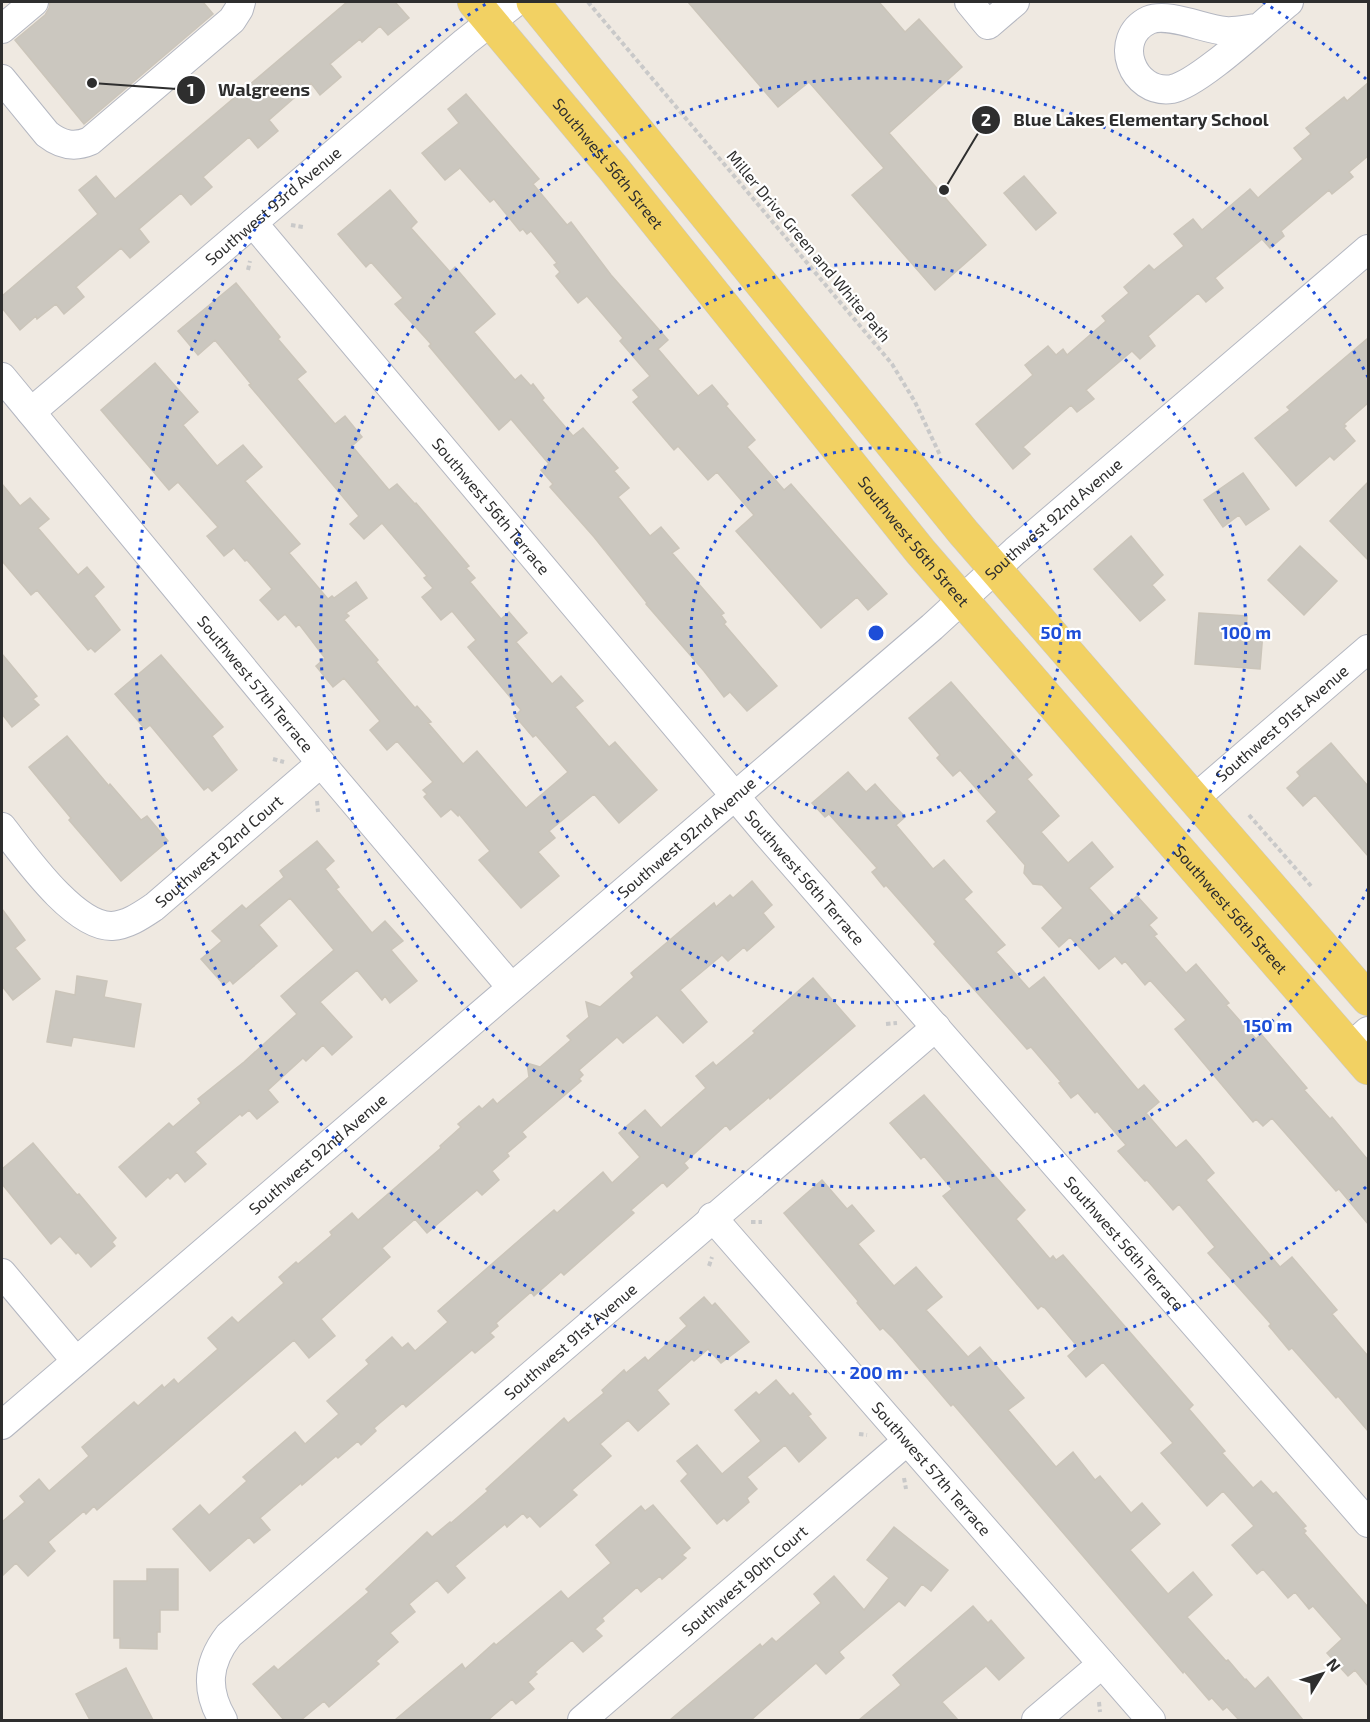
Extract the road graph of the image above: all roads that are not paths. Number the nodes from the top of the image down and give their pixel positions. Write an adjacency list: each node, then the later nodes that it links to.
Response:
1 (34, 2): 9 (street)
2 (241, 2): 10 (street)
3 (533, 2): 15 (main road)
4 (969, 2): 5 (street)
5 (1015, 2)
6 (1289, 2): 8 (street)
7 (494, 8): 11 (street, Southwest 93rd Avenue); 16 (main road, Southwest 56th Street)
8 (1257, 28)
9 (2, 29)
10 (2, 79)
11 (253, 223): 14 (street, Southwest 93rd Avenue); 19 (street, Southwest 56th Terrace)
12 (1368, 249): 15 (street, Southwest 92nd Avenue)
13 (2, 377): 14 (street, Southwest 57th Terrace)
14 (31, 412): 18 (street, Southwest 57th Terrace)
15 (994, 569): 16 (street, Southwest 92nd Avenue); 20 (main road)
16 (961, 599): 19 (street, Southwest 92nd Avenue); 25 (main road, Southwest 56th Street)
17 (1368, 649): 20 (street, Southwest 91st Avenue)
18 (321, 763): 21 (street, Southwest 92nd Court); 22 (street, Southwest 57th Terrace)
19 (734, 796): 22 (street, Southwest 92nd Avenue); 24 (street, Southwest 56th Terrace)
20 (1194, 799): 23 (main road)
21 (2, 827)
22 (511, 987): 28 (street, Southwest 92nd Avenue)
23 (1368, 999)
24 (936, 1027): 26 (street, Southwest 91st Avenue); 31 (street, Southwest 56th Terrace)
25 (1362, 1049)
26 (712, 1217): 30 (street, Southwest 57th Terrace); 33 (street, Southwest 91st Avenue)
27 (2, 1273): 28 (street)
28 (76, 1361): 29 (street, Southwest 92nd Avenue)
29 (2, 1425)
30 (907, 1441): 32 (street, Southwest 57th Terrace); 34 (street, Southwest 90th Court)
31 (1368, 1522)
32 (1102, 1664): 35 (street); 36 (street, Southwest 57th Terrace)
33 (223, 1720)
34 (582, 1720)
35 (1036, 1720)
36 (1151, 1720)

